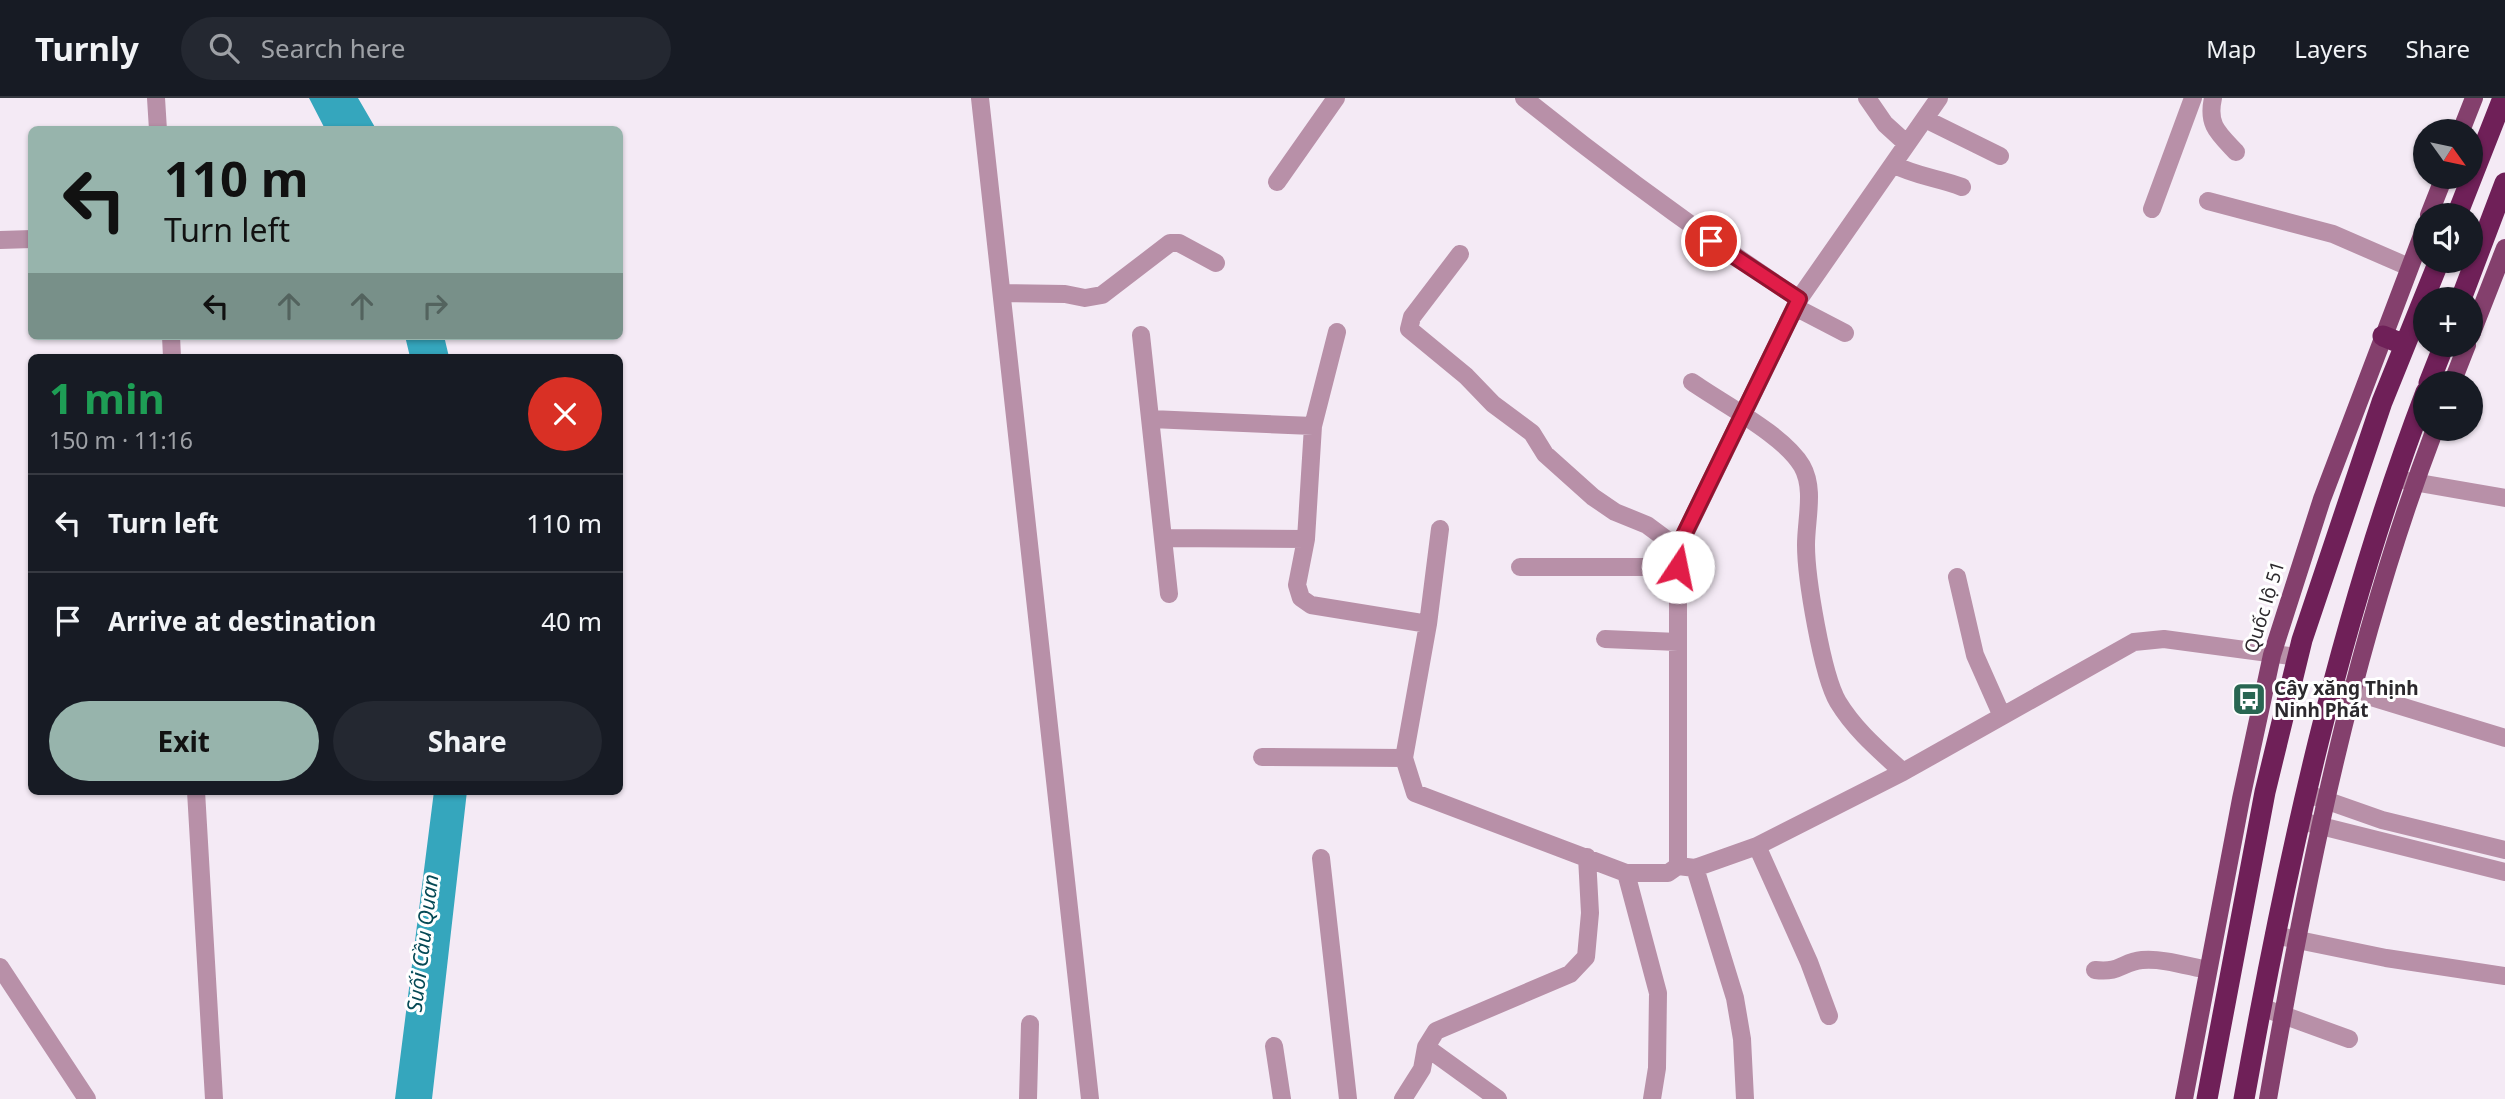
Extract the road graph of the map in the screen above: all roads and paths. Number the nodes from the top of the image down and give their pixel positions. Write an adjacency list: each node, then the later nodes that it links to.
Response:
1 (156, 98): 13 (street)
2 (980, 98): 33 (street)
3 (1336, 98): 18 (street)
4 (1524, 98): 34 (street)
5 (1867, 98): 14 (street)
6 (1939, 98): 11 (street)
7 (2193, 98): 23 (street)
8 (2213, 98): 15 (street)
9 (2474, 98): 12 (main road)
10 (2502, 98): 22 (highway)
11 (1925, 119): 14 (street); 16 (street)
12 (2466, 119)
13 (159, 126)
14 (1908, 144): 17 (street)
15 (2236, 152)
16 (2000, 156)
17 (1894, 164): 20 (street); 34 (street)
18 (1277, 182)
19 (2505, 183): 32 (highway)
20 (1962, 187)
21 (2208, 201): 30 (street)
22 (2462, 203)
23 (2152, 209)
24 (28, 239): 25 (street)
25 (0, 240)
26 (2505, 248): 35 (main road)
27 (1460, 254): 53 (street)
28 (2413, 257): 30 (main road, Quốc lộ 51)
29 (1216, 263): 33 (street)
30 (2409, 267): 39 (main road, Quốc lộ 51)
31 (2434, 273): 40 (highway)
32 (2466, 287)
33 (1003, 293): 95 (street)
34 (1797, 303): 37 (street); 42 (street)
35 (2483, 304)
36 (1337, 332): 44 (street)
37 (1845, 333)
38 (1141, 335): 43 (street)
39 (2383, 336): 40 (highway); 61 (main road, Quốc lộ 51)
40 (2405, 345): 62 (highway)
41 (1692, 382): 42 (street)
42 (1744, 417): 53 (street); 68 (street)
43 (1152, 419): 44 (street); 51 (street)
44 (1313, 426): 52 (street)
45 (2413, 426): 47 (highway)
46 (2430, 441): 48 (main road)
47 (2393, 478): 48 (street); 63 (highway)
48 (2414, 482): 49 (street); 63 (main road)
49 (2505, 498)
50 (1440, 529): 58 (street)
51 (1165, 538): 52 (street); 57 (street)
52 (1306, 540): 58 (street)
53 (1678, 548): 55 (street)
54 (1520, 567): 55 (street)
55 (1678, 567): 60 (street)
56 (1957, 577): 64 (street)
57 (1169, 594)
58 (1428, 624): 67 (street)
59 (1605, 639): 60 (street)
60 (1678, 642): 76 (street)
61 (2272, 655): 62 (street); 64 (street); 83 (main road, Quốc lộ 51)
62 (2297, 657): 103 (highway)
63 (2343, 688): 65 (street); 70 (highway)
64 (2002, 716): 68 (street)
65 (2505, 738)
66 (1262, 757): 67 (street)
67 (1404, 758): 74 (street)
68 (1903, 772): 72 (street)
69 (196, 795): 93 (street)
70 (2318, 797): 71 (highway); 73 (street)
71 (2312, 823): 77 (street); 79 (highway); 80 (main road)
72 (1756, 846): 76 (street); 87 (street)
73 (2505, 850)
74 (1587, 857): 78 (street); 91 (street)
75 (1321, 858): 97 (street)
76 (1686, 867): 78 (street); 101 (street)
77 (2505, 872)
78 (1626, 873): 100 (street)
79 (2274, 935): 80 (street); 85 (highway)
80 (2298, 939): 84 (street); 86 (main road)
81 (0, 967): 92 (street)
82 (2095, 970): 83 (street)
83 (2207, 970): 102 (main road, Quốc lộ 51)
84 (2505, 976)
85 (2261, 1007): 86 (street); 104 (highway)
86 (2284, 1014): 89 (street); 105 (main road)
87 (1829, 1016)
88 (1030, 1024): 94 (street)
89 (2349, 1038)
90 (1274, 1046): 96 (street)
91 (1426, 1047): 98 (street); 99 (street)
92 (87, 1099)
93 (214, 1099)
94 (1028, 1099)
95 (1090, 1099)
96 (1282, 1099)
97 (1348, 1099)
98 (1403, 1099)
99 (1498, 1099)
100 (1652, 1099)
101 (1745, 1099)
102 (2184, 1099)
103 (2207, 1099)
104 (2244, 1099)
105 (2268, 1099)

